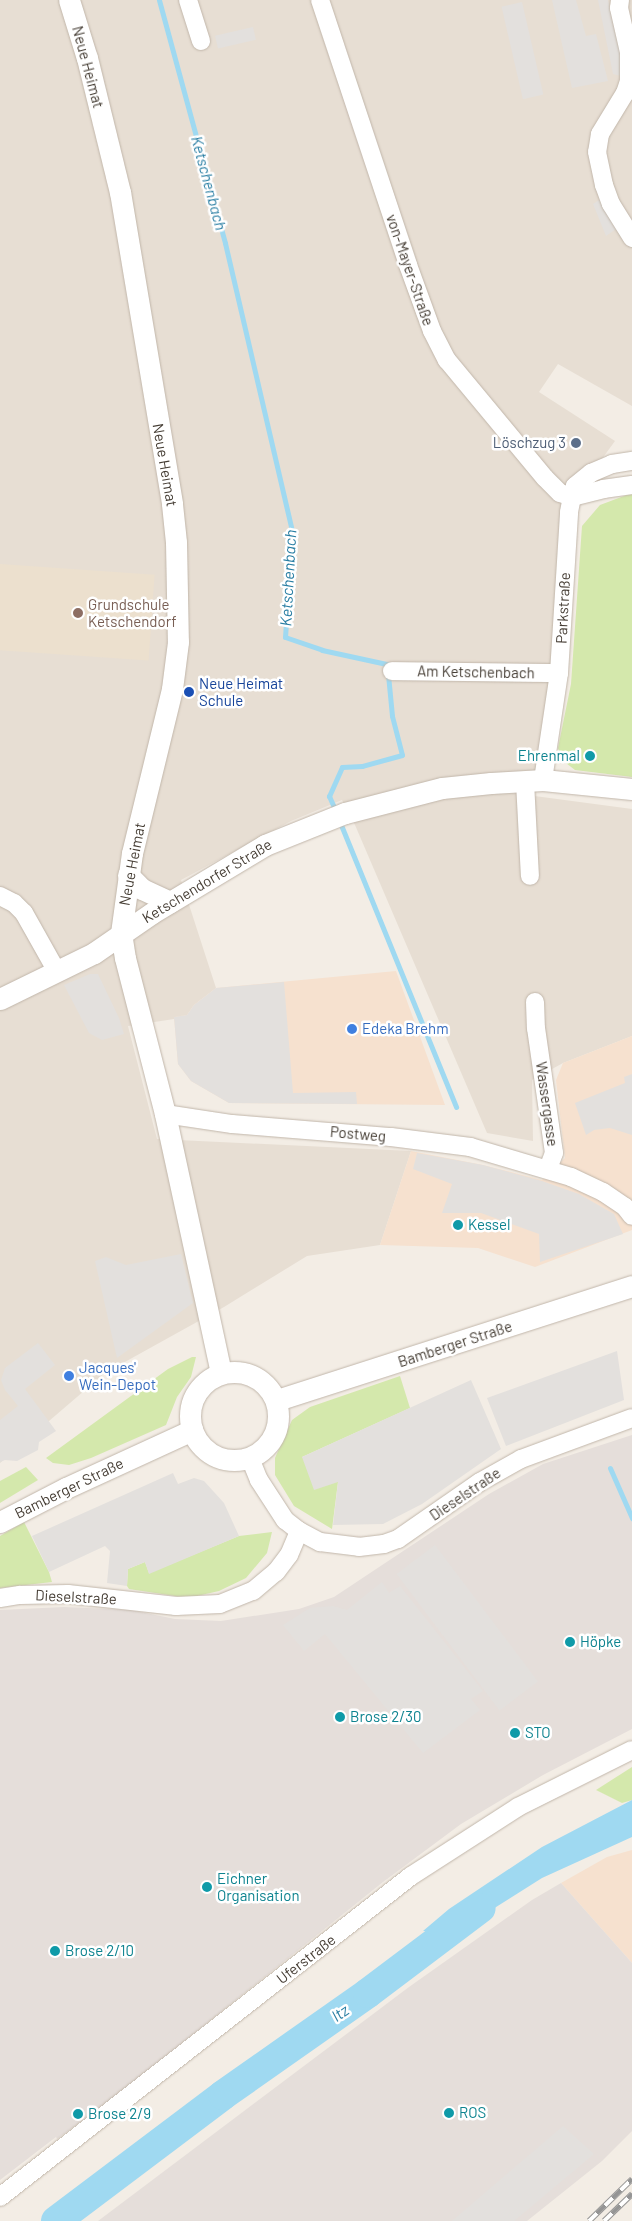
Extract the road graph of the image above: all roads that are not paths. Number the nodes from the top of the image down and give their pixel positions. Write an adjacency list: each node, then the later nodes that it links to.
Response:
1 (70, 0): 14 (street, Neue Heimat)
2 (188, 0): 5 (street)
3 (320, 0): 9 (street, von-Mayer-Straße)
4 (620, 0): 6 (street)
5 (201, 41)
6 (632, 238)
7 (632, 461): 9 (street)
8 (632, 485): 9 (street)
9 (572, 497): 11 (street, Parkstraße)
10 (392, 671): 11 (street, Am Ketschenbach)
11 (559, 673): 12 (street, Parkstraße)
12 (534, 781): 13 (street, Ketschendorfer Straße); 15 (street); 17 (street, Ketschendorfer Straße)
13 (632, 789)
14 (128, 875): 17 (street); 18 (street, Neue Heimat)
15 (530, 876)
16 (0, 896): 19 (street)
17 (170, 902): 18 (street, Ketschendorfer Straße)
18 (121, 933): 19 (street, Ketschendorfer Straße); 22 (street)
19 (56, 970): 20 (street, Ketschendorfer Straße)
20 (0, 999)
21 (535, 1002): 23 (street, Wassergasse)
22 (165, 1114): 23 (street, Postweg); 26 (street)
23 (548, 1168): 24 (street, Wassergasse)
24 (632, 1216)
25 (632, 1286): 27 (street, Bamberger Straße)
26 (222, 1372): 27 (street); 29 (street)
27 (277, 1400): 30 (street)
28 (632, 1418): 32 (street, Dieselstraße)
29 (192, 1430): 30 (street); 31 (street, Bamberger Straße)
30 (250, 1458): 32 (street, Dieselstraße)
31 (0, 1522)
32 (299, 1531): 33 (street, Dieselstraße)
33 (0, 1598)
34 (632, 1750): 35 (street, Uferstraße)
35 (0, 2197)

